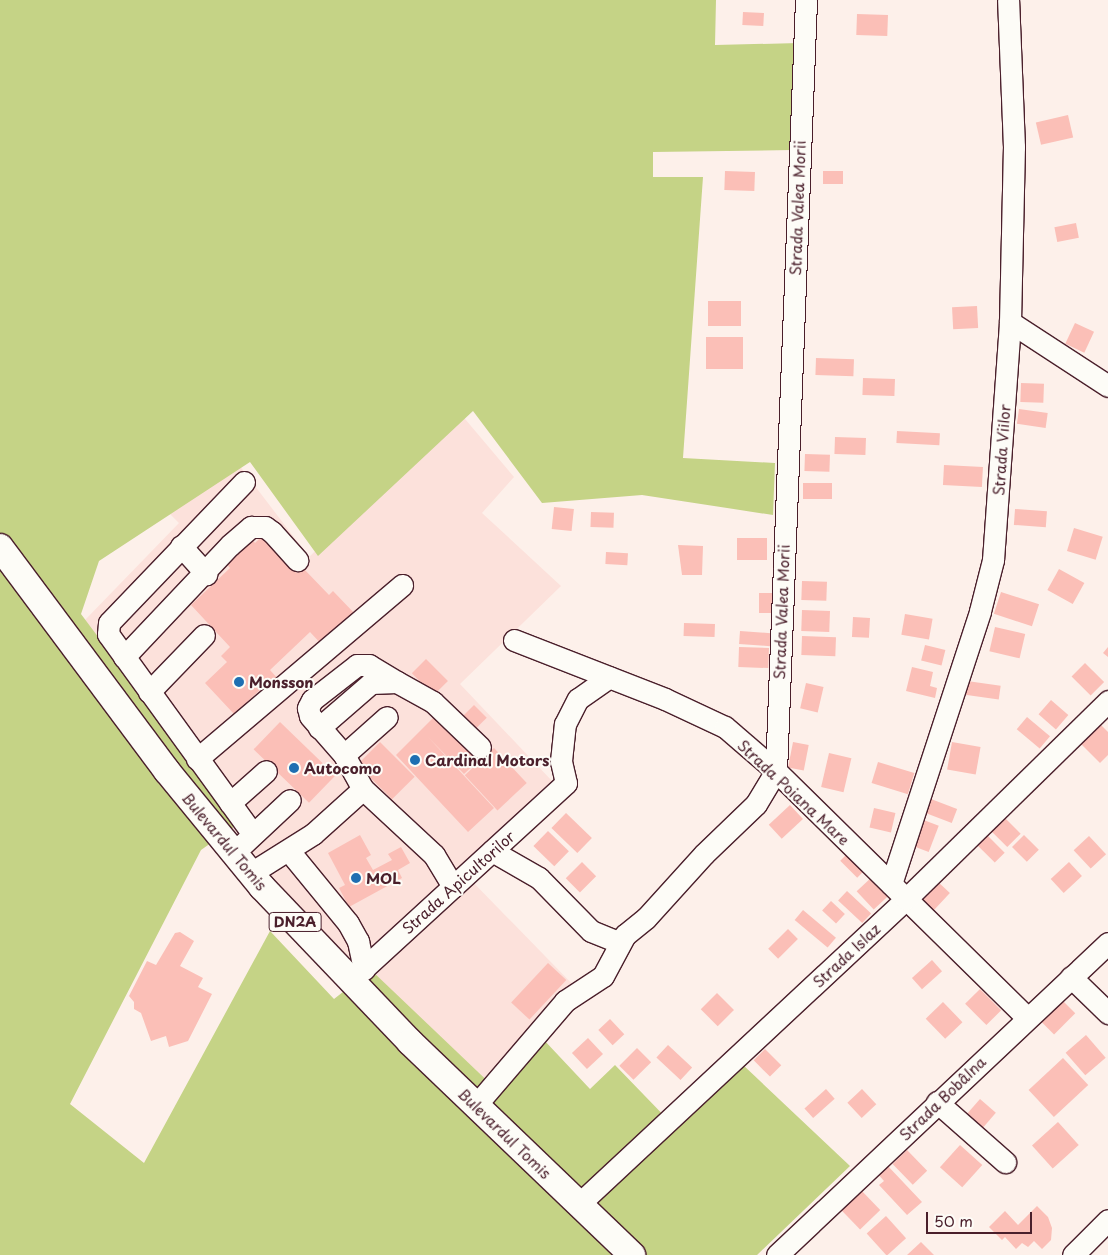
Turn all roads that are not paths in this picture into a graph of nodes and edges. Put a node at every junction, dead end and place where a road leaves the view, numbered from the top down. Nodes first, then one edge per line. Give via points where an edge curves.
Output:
1 (806, 0) edge
2 (1008, 0) edge
3 (1010, 322) junction
4 (1108, 386) edge
5 (244, 482) dead end
6 (181, 546) junction
7 (0, 547) edge
8 (298, 560) dead end
9 (0, 569) edge
10 (206, 574) junction
11 (402, 585) dead end
12 (204, 635) dead end
13 (514, 640) dead end
14 (124, 658) junction
15 (609, 677) junction
16 (149, 692) junction
17 (1108, 701) edge
18 (387, 717) dead end
19 (480, 747) dead end
20 (344, 755) junction
21 (197, 759) junction
22 (266, 771) dead end
23 (776, 771) junction
24 (364, 789) junction
25 (290, 800) dead end
26 (230, 803) junction
27 (253, 834) junction
28 (289, 851) junction
29 (492, 851) junction
30 (234, 853) junction
31 (251, 873) junction
32 (891, 884) junction
33 (453, 887) junction
34 (906, 899) junction
35 (1108, 943) edge
36 (620, 944) junction
37 (357, 975) junction
38 (1071, 977) junction
39 (1108, 1013) edge
40 (1026, 1017) junction
41 (937, 1102) junction
42 (476, 1105) junction
43 (1005, 1162) dead end
44 (579, 1204) junction
45 (1108, 1220) edge
46 (1084, 1252) edge
47 (608, 1255) edge
48 (632, 1255) edge
49 (777, 1255) edge

1 - 23 street, Strada Valea Morii
2 - 3 street, Strada Viilor via 1014,148
3 - 4 street
3 - 32 street, Strada Viilor via 993,560 980,612
5 - 6 street
6 - 10 street
6 - 14 street via 109,623 108,634
7 - 30 main road, Bulevardul Tomis / DN2A via 167,772
8 - 10 street via 272,532 257,526 242,533
9 - 47 main road, Bulevardul Tomis / DN2A via 157,779 253,895 395,1044 568,1210
10 - 14 street
11 - 21 street
12 - 16 street
13 - 15 street, Strada Poiana Mare
14 - 16 street
15 - 23 street, Strada Poiana Mare via 725,727
15 - 29 street, Strada Apicultorilor via 578,699 565,724 561,761 566,784
16 - 21 street
17 - 34 street, Strada Islaz
18 - 20 street
19 - 20 street via 433,702 397,682 371,683 319,728
20 - 24 street
21 - 26 street
22 - 26 street
23 - 32 street, Strada Poiana Mare
23 - 36 street, Strada Valea Morii via 756,804
24 - 28 street
24 - 33 street via 434,855
25 - 27 street
26 - 27 street
27 - 30 street
28 - 31 street
28 - 37 street via 348,923 358,941
29 - 33 street, Strada Apicultorilor
29 - 36 street via 539,878 591,930
30 - 31 main road, Bulevardul Tomis / DN2A
31 - 37 main road, Bulevardul Tomis / DN2A
32 - 34 street, Strada Poiana Mare
33 - 37 street, Strada Apicultorilor
34 - 40 street, Strada Poiana Mare
34 - 44 street, Strada Islaz
35 - 38 street, Strada Bobâlna
36 - 42 street, Strada Valea Morii via 603,976 565,1001
37 - 42 main road, Bulevardul Tomis / DN2A
38 - 39 street
38 - 40 street, Strada Bobâlna
40 - 41 street, Strada Bobâlna
41 - 43 street
41 - 49 street, Strada Bobâlna
42 - 44 main road, Bulevardul Tomis / DN2A
44 - 48 main road, Bulevardul Tomis / DN2A
45 - 46 street

